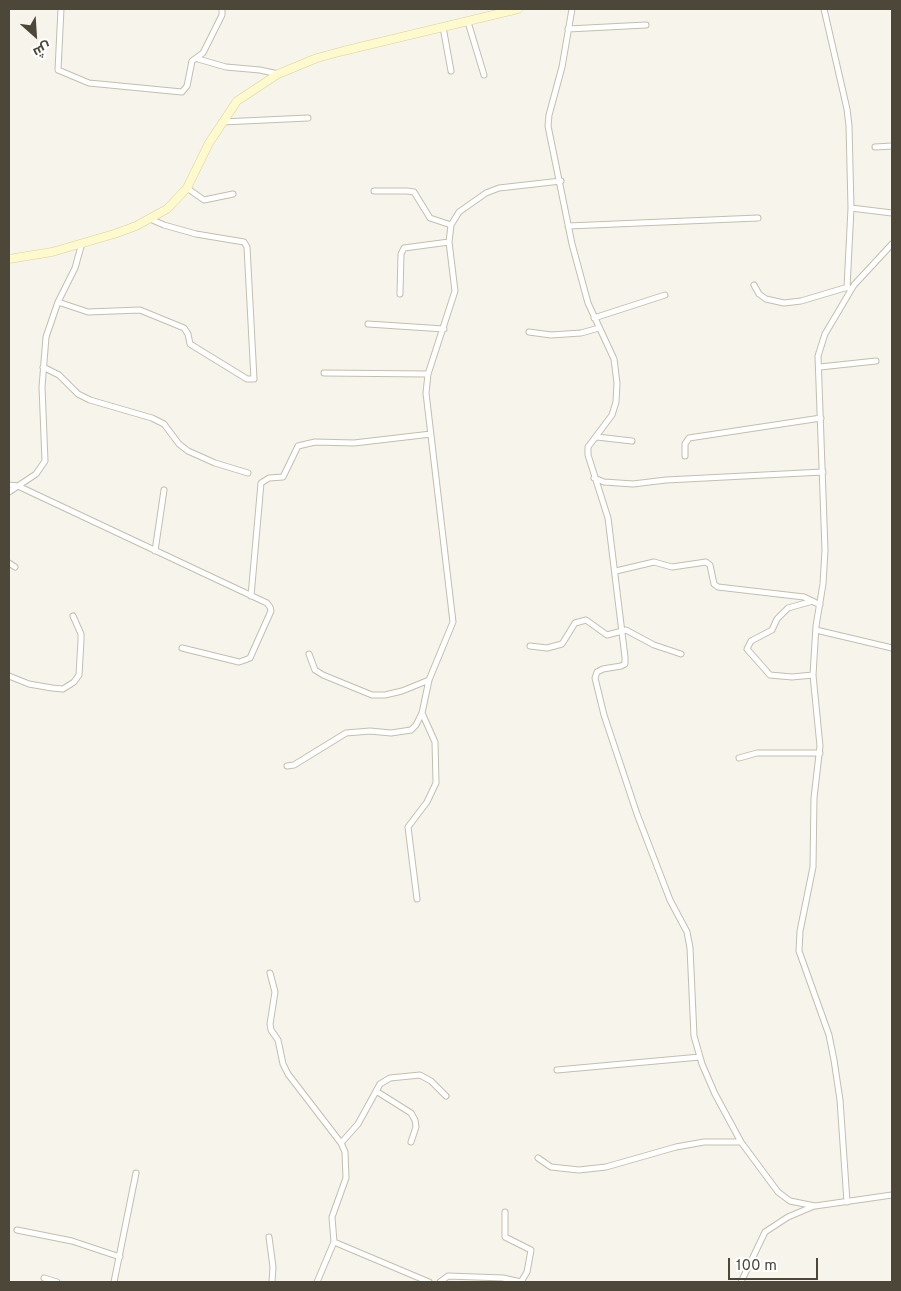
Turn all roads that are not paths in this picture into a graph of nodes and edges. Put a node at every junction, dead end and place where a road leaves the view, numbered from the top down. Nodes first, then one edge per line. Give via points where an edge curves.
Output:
1 (61, 9) edge
2 (222, 9) edge
3 (518, 9) edge
4 (572, 9) edge
5 (824, 9) edge
6 (468, 22) junction
7 (646, 26) dead end
8 (443, 28) junction
9 (568, 29) junction
10 (198, 59) junction
11 (451, 71) dead end
12 (278, 74) junction
13 (484, 75) dead end
14 (308, 118) dead end
15 (221, 122) junction
16 (892, 146) edge
17 (875, 147) dead end
18 (561, 181) junction
19 (187, 188) junction
20 (374, 192) dead end
21 (233, 194) dead end
22 (851, 208) junction
23 (892, 213) edge
24 (758, 218) dead end
25 (150, 219) junction
26 (451, 225) junction
27 (568, 226) junction
28 (449, 242) junction
29 (82, 244) junction
30 (892, 244) edge
31 (9, 259) edge
32 (754, 285) dead end
33 (854, 286) junction
34 (847, 288) junction
35 (400, 294) dead end
36 (665, 295) dead end
37 (58, 302) junction
38 (594, 318) junction
39 (368, 324) dead end
40 (599, 328) junction
41 (444, 329) junction
42 (529, 332) dead end
43 (876, 362) dead end
44 (43, 367) junction
45 (820, 367) junction
46 (324, 373) dead end
47 (428, 374) junction
48 (821, 418) junction
49 (431, 434) junction
50 (597, 437) junction
51 (632, 441) dead end
52 (685, 456) dead end
53 (823, 472) junction
54 (248, 473) dead end
55 (594, 478) junction
56 (9, 485) edge
57 (18, 486) junction
58 (164, 490) dead end
59 (9, 492) edge
60 (155, 550) junction
61 (9, 563) edge
62 (15, 567) dead end
63 (616, 571) junction
64 (250, 596) junction
65 (813, 601) junction
66 (820, 605) junction
67 (73, 616) dead end
68 (816, 630) junction
69 (623, 631) junction
70 (530, 646) dead end
71 (182, 648) dead end
72 (892, 648) edge
73 (309, 654) dead end
74 (681, 654) dead end
75 (814, 675) junction
76 (9, 676) edge
77 (429, 680) junction
78 (422, 713) junction
79 (820, 753) junction
80 (739, 758) dead end
81 (287, 766) dead end
82 (417, 899) dead end
83 (270, 973) dead end
84 (700, 1058) junction
85 (557, 1070) dead end
86 (376, 1091) junction
87 (446, 1096) dead end
88 (411, 1142) dead end
89 (741, 1142) junction
90 (341, 1143) junction
91 (538, 1158) dead end
92 (136, 1173) dead end
93 (892, 1195) edge
94 (847, 1202) junction
95 (815, 1206) junction
96 (505, 1212) dead end
97 (17, 1230) dead end
98 (269, 1237) dead end
99 (334, 1242) junction
100 (120, 1258) junction
101 (44, 1278) dead end
102 (57, 1282) edge
103 (114, 1282) edge
104 (272, 1282) edge
105 (317, 1282) edge
106 (428, 1282) edge
107 (440, 1282) edge
108 (521, 1282) edge
109 (741, 1282) edge

1 - 10 street via 58,70 71,77 104,86 182,92 187,86 192,61
2 - 10 street via 213,35
3 - 6 street
4 - 9 street
5 - 22 street via 847,109
6 - 8 street
6 - 13 street
7 - 9 street
8 - 11 street
8 - 12 street via 317,58
9 - 18 street via 548,126
10 - 12 street via 226,67
12 - 15 street via 237,101
14 - 15 street
15 - 19 street
16 - 17 street
18 - 26 street via 486,192 459,212
18 - 27 street
19 - 21 street via 204,200
19 - 25 street via 167,209
20 - 26 street via 414,192 430,218
22 - 23 street
22 - 34 street
24 - 27 street
25 - 29 street
25 - 37 street via 196,234 244,242 248,247 254,379 248,379 190,344 184,328 140,310 88,312
26 - 28 street
27 - 38 street
28 - 35 street via 404,248
28 - 41 street via 455,291
29 - 31 street
29 - 37 street via 71,279
30 - 33 street
32 - 34 street via 766,299 784,303
33 - 34 street
33 - 45 street via 820,344
36 - 38 street
37 - 44 street via 46,337
38 - 40 street
39 - 41 street
40 - 42 street via 551,335
40 - 50 street via 614,358 617,383 612,415
41 - 47 street
43 - 45 street
44 - 54 street via 59,375 78,394 90,400 164,424 188,451
44 - 57 street via 45,460 36,474
45 - 48 street
46 - 47 street
47 - 49 street via 426,393
48 - 52 street via 689,438 685,444
48 - 53 street
49 - 64 street via 354,444 315,442 298,446 283,477 261,483
49 - 77 street via 453,622
50 - 51 street
50 - 55 street via 588,448
53 - 55 street via 633,484
53 - 66 street via 825,550
55 - 63 street via 608,518
56 - 57 street
57 - 59 street
57 - 60 street
58 - 60 street
60 - 64 street
61 - 62 street
63 - 65 street via 654,562 672,567 706,562 718,587 794,595
63 - 69 street
64 - 71 street via 266,603 270,611 250,658 239,662
65 - 66 street
65 - 75 street via 788,608 772,630 751,641 747,649 770,675
66 - 68 street
67 - 76 street via 81,634 79,675 74,682 63,689 52,688
68 - 72 street
68 - 75 street
69 - 70 street via 607,634 581,620 569,630 562,644 547,648
69 - 74 street via 631,631 654,645
69 - 84 street via 625,664 603,669 597,672 596,678 627,788 670,900 686,932 690,948 694,1036
73 - 77 street via 315,670 372,695 402,691
75 - 79 street
77 - 78 street
78 - 81 street via 411,730 346,733 294,765
78 - 82 street via 435,742 436,773 434,792 408,826
79 - 80 street via 757,753
79 - 94 street via 814,798 813,867 799,951 826,1026 834,1060
83 - 90 street via 275,992 270,1024 278,1040 283,1064
84 - 85 street
84 - 89 street
86 - 87 street via 390,1078 420,1076 431,1081
86 - 88 street via 411,1113 416,1120
86 - 90 street via 358,1124
89 - 91 street via 704,1142 676,1147 606,1168 551,1167
89 - 95 street via 778,1192 790,1202
90 - 99 street via 345,1152 346,1178 332,1217
92 - 100 street
93 - 94 street
94 - 95 street
95 - 109 street via 765,1232
96 - 108 street via 505,1237 531,1250 527,1272
97 - 100 street via 72,1241
98 - 104 street
99 - 105 street
99 - 106 street
100 - 103 street
101 - 102 street
107 - 108 street via 448,1276 503,1278

